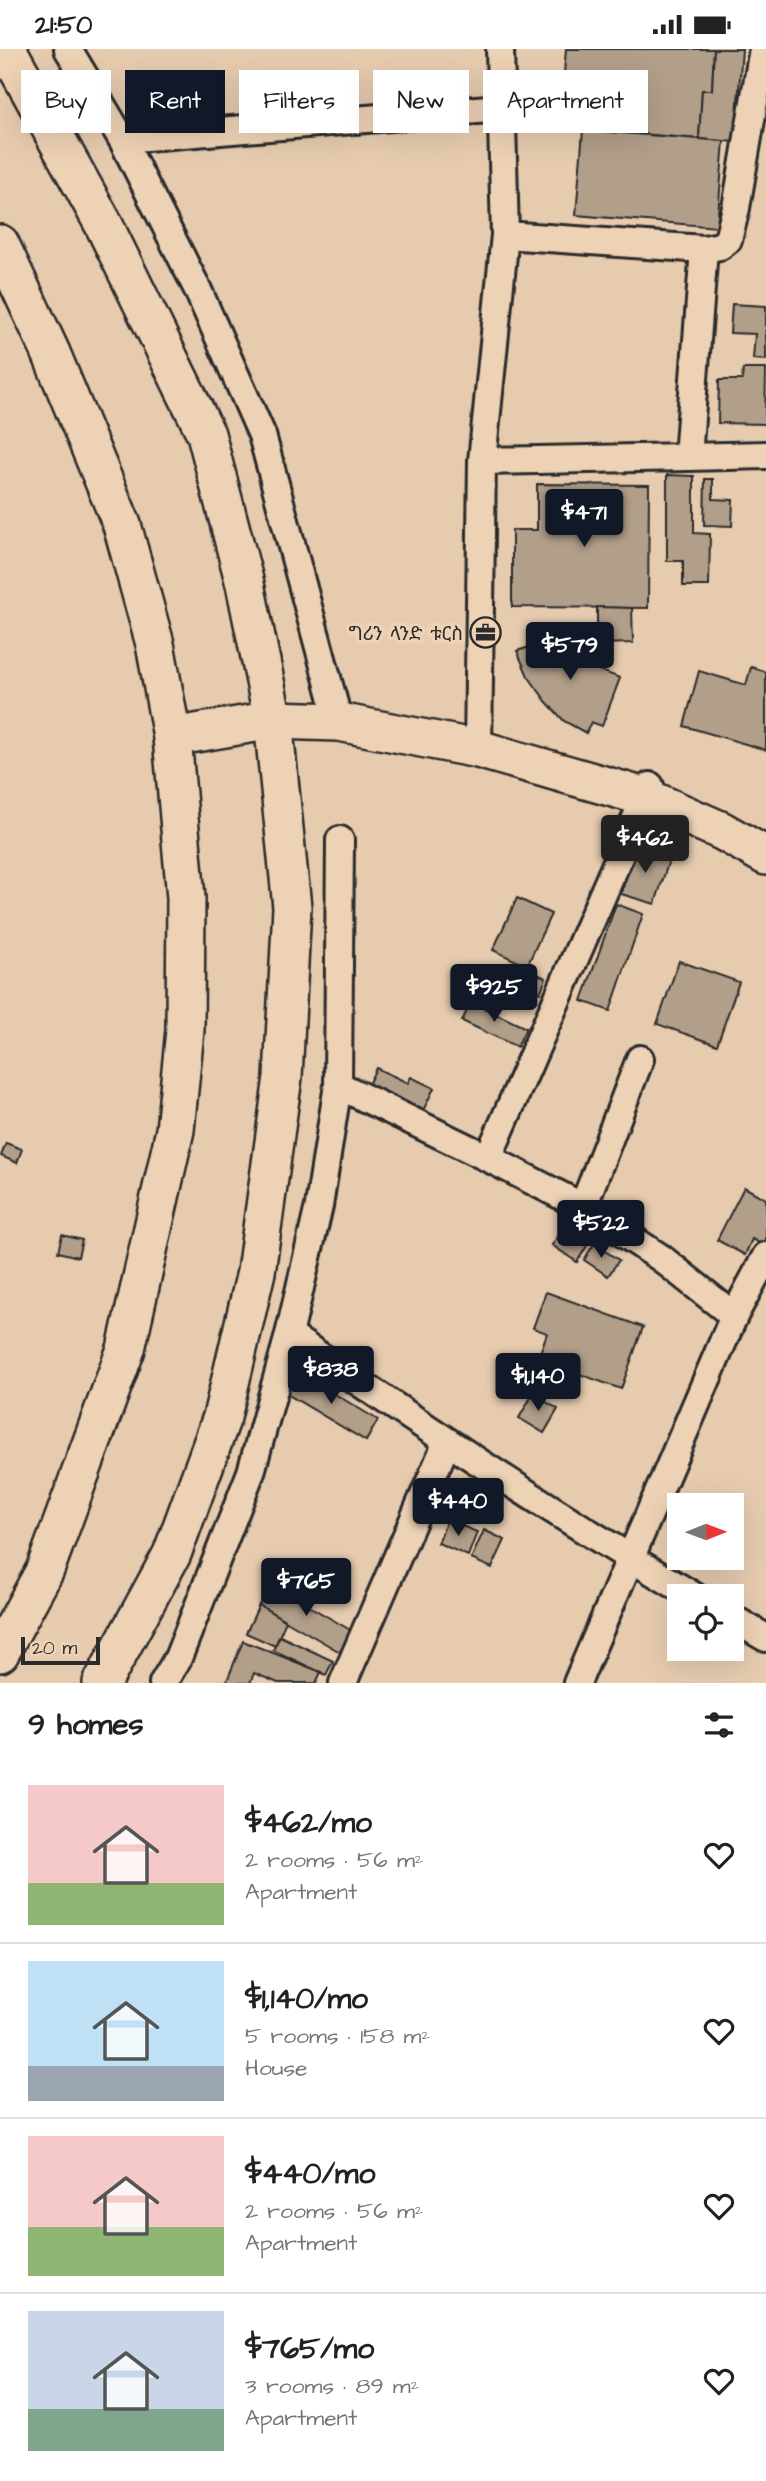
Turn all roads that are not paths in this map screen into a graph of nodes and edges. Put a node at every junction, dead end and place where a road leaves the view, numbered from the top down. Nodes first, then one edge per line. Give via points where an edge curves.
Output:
1 (7, 49) edge
2 (68, 49) edge
3 (500, 49) edge
4 (763, 49) edge
5 (500, 70) edge
6 (483, 109) edge
7 (502, 133) edge
8 (122, 139) junction
9 (505, 235) junction
10 (0, 244) edge
11 (704, 250) junction
12 (766, 455) edge
13 (688, 457) junction
14 (482, 461) junction
15 (273, 720) junction
16 (339, 722) junction
17 (172, 737) junction
18 (478, 749) junction
19 (647, 792) junction
20 (340, 840) dead end
21 (766, 856) edge
22 (640, 1059) dead end
23 (338, 1085) junction
24 (488, 1158) junction
25 (583, 1207) junction
26 (766, 1256) edge
27 (734, 1316) junction
28 (289, 1335) junction
29 (447, 1442) junction
30 (631, 1560) junction
31 (673, 1584) edge
32 (744, 1625) edge
33 (766, 1638) edge
34 (0, 1653) edge
35 (102, 1683) edge
36 (163, 1683) edge
37 (343, 1683) edge
38 (577, 1683) edge

1 - 15 main road via 103,223 206,434 245,584
2 - 8 street
3 - 5 street
4 - 11 street via 728,240
6 - 8 street
7 - 9 street
8 - 16 street via 197,288 262,435
9 - 11 street
9 - 14 street
10 - 17 main road via 51,353 122,526 155,644
11 - 13 street
12 - 13 street
13 - 14 street
14 - 18 street
15 - 16 main road
15 - 17 main road
15 - 35 main road via 292,907 283,1077 256,1272 222,1417 172,1554
16 - 18 main road
17 - 34 main road via 186,898 186,1030 175,1130 125,1349 45,1570
18 - 19 main road
19 - 21 main road
19 - 24 street
20 - 23 street
22 - 25 street
23 - 24 street
23 - 28 street via 319,1206
24 - 25 street
25 - 27 street via 661,1258
26 - 27 street
27 - 30 street
28 - 29 street
28 - 36 street via 251,1472 178,1658
29 - 30 street
29 - 37 street
30 - 31 street
30 - 38 street
32 - 33 street

